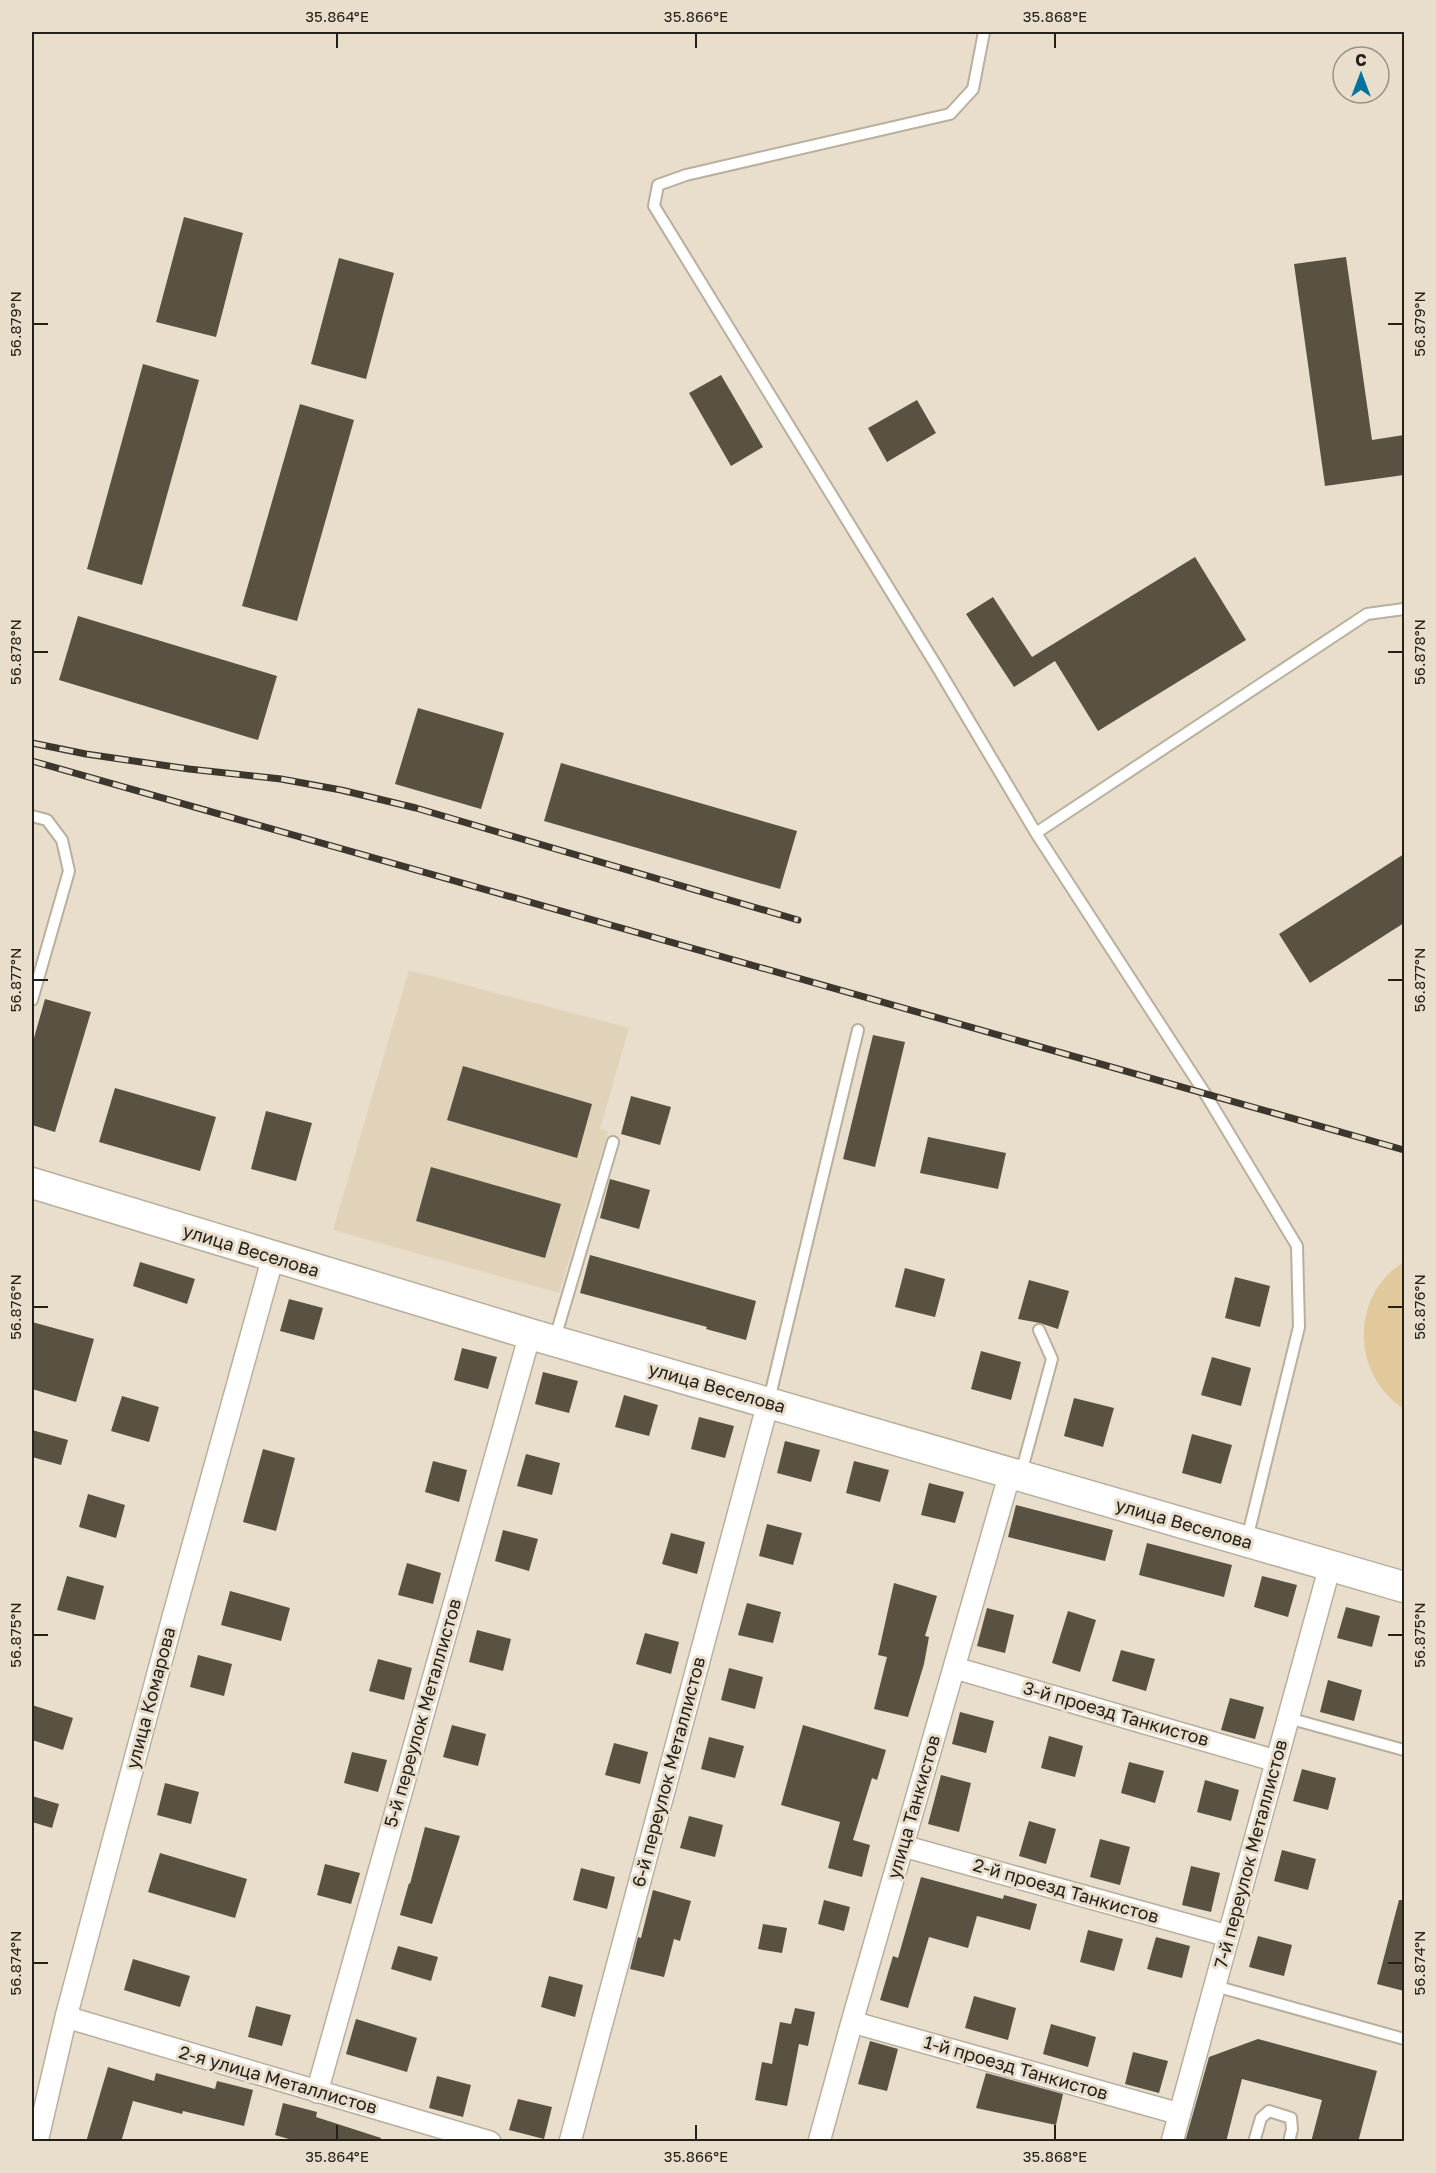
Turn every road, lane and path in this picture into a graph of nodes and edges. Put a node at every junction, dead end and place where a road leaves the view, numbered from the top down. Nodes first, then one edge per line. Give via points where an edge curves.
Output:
1 (984, 32) edge
2 (1404, 609) edge
3 (32, 816) edge
4 (1036, 833) junction
5 (32, 1000) edge
6 (858, 1030) dead end
7 (613, 1142) dead end
8 (32, 1184) edge
9 (273, 1257) junction
10 (1039, 1330) dead end
11 (542, 1338) junction
12 (768, 1403) junction
13 (1015, 1475) junction
14 (1246, 1542) junction
15 (1330, 1566) junction
16 (1404, 1587) edge
17 (955, 1668) junction
18 (1288, 1718) junction
19 (1404, 1750) edge
20 (1276, 1761) junction
21 (903, 1846) junction
22 (1228, 1936) junction
23 (1215, 1986) junction
24 (66, 2017) junction
25 (852, 2022) junction
26 (1404, 2039) edge
27 (317, 2092) junction
28 (38, 2108) edge
29 (1180, 2114) junction
30 (37, 2142) edge
31 (490, 2142) edge
32 (570, 2142) edge
33 (819, 2142) edge
34 (1172, 2142) edge
35 (1254, 2142) edge
36 (1289, 2142) edge

1 - 4 lane via 973,89 950,114 686,175 658,184 654,206
2 - 4 lane via 1366,614
3 - 5 lane via 47,820 62,840 69,871
4 - 14 lane via 1206,1095 1297,1246 1299,1327
6 - 12 lane
7 - 11 lane
8 - 9 street, улица Веселова
9 - 11 street, улица Веселова
9 - 24 street, улица Комарова
10 - 13 lane via 1052,1359
11 - 12 street, улица Веселова
11 - 27 street, 5-й переулок Металлистов
12 - 13 street, улица Веселова
12 - 32 street, 6-й переулок Металлистов
13 - 14 street, улица Веселова
13 - 17 street, улица Танкистов
14 - 15 street, улица Веселова
15 - 16 street, улица Веселова
15 - 18 street, 7-й переулок Металлистов
17 - 20 street, 3-й проезд Танкистов
17 - 21 street, улица Танкистов
18 - 19 lane
18 - 20 street, 7-й переулок Металлистов
20 - 22 street, 7-й переулок Металлистов
21 - 22 street, 2-й проезд Танкистов
21 - 25 street, улица Танкистов
22 - 23 street, 7-й переулок Металлистов
23 - 26 lane
23 - 29 street, 7-й переулок Металлистов
24 - 27 street, 2-я улица Металлистов
24 - 28 street, улица Комарова
25 - 29 street, 1-й проезд Танкистов
25 - 33 street, улица Танкистов
27 - 31 street, 2-я улица Металлистов
28 - 30 street, улица Комарова
29 - 34 street, 7-й переулок Металлистов
35 - 36 lane via 1261,2118 1269,2111 1291,2118

